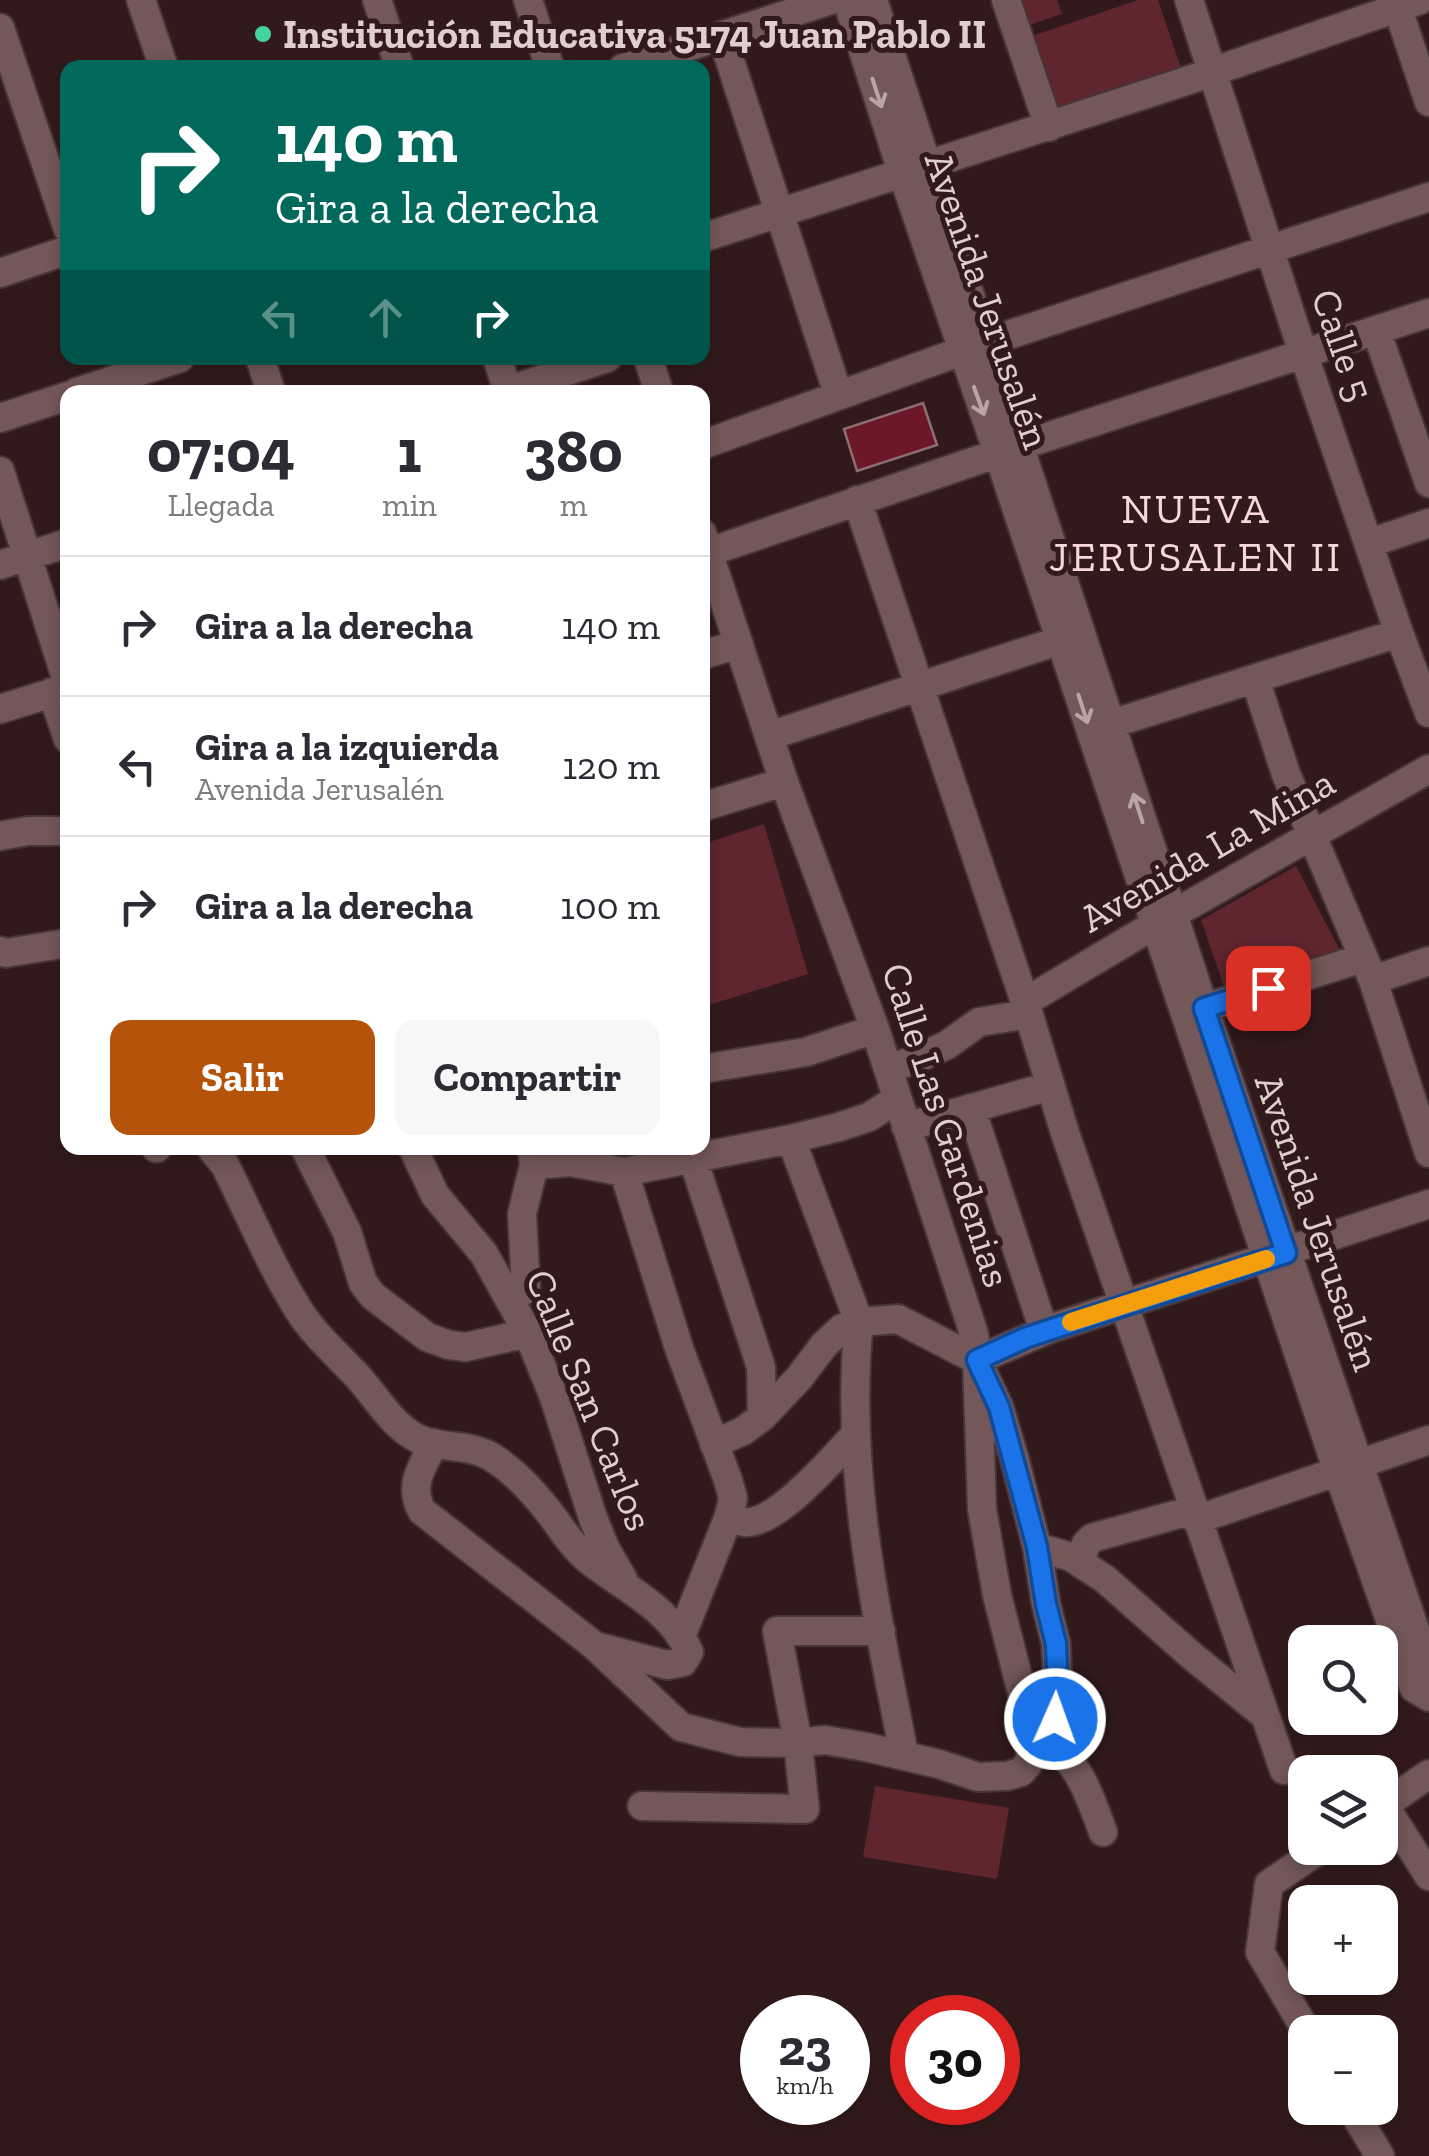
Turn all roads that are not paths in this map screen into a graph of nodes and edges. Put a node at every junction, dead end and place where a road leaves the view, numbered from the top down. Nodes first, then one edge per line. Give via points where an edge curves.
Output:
1 (141, 0) edge
2 (377, 0) edge
3 (528, 0) edge
4 (831, 0) edge
5 (847, 0) edge
6 (872, 0) edge
7 (1006, 0) edge
8 (1189, 0) edge
9 (1404, 2) edge
10 (0, 30) edge
11 (722, 36) junction
12 (161, 60) edge
13 (397, 60) edge
14 (547, 60) edge
15 (648, 60) edge
16 (1212, 70) junction
17 (1429, 102) edge
18 (1049, 126) junction
19 (915, 171) junction
20 (1429, 196) edge
21 (60, 206) edge
22 (780, 215) junction
23 (710, 236) edge
24 (1268, 248) junction
25 (60, 253) edge
26 (0, 273) edge
27 (1429, 314) edge
28 (1376, 330) junction
29 (972, 347) junction
30 (1303, 353) junction
31 (156, 365) edge
32 (585, 365) edge
33 (119, 376) edge
34 (95, 385) edge
35 (526, 385) edge
36 (838, 394) junction
37 (60, 399) edge
38 (0, 418) edge
39 (710, 442) edge
40 (1008, 450) junction
41 (0, 470) edge
42 (1429, 483) edge
43 (857, 500) junction
44 (1429, 523) edge
45 (710, 542) edge
46 (1370, 542) junction
47 (60, 546) edge
48 (710, 555) edge
49 (27, 556) junction
50 (0, 565) edge
51 (1399, 633) junction
52 (1071, 637) junction
53 (739, 644) junction
54 (710, 653) edge
55 (1255, 679) junction
56 (60, 680) edge
57 (920, 687) junction
58 (60, 689) edge
59 (0, 710) edge
60 (1429, 714) edge
61 (1111, 724) junction
62 (769, 736) junction
63 (1429, 768) edge
64 (784, 782) junction
65 (710, 805) edge
66 (60, 832) edge
67 (0, 836) edge
68 (1311, 836) junction
69 (1163, 919) junction
70 (60, 943) edge
71 (2, 944) edge
72 (1429, 961) edge
73 (1368, 969) junction
74 (1027, 1008) junction
75 (1204, 1008) junction
76 (875, 1029) junction
77 (710, 1068) edge
78 (888, 1069) junction
79 (1050, 1086) junction
80 (897, 1100) junction
81 (971, 1108) junction
82 (906, 1127) junction
83 (791, 1139) junction
84 (1429, 1154) edge
85 (216, 1155) edge
86 (308, 1155) edge
87 (416, 1155) edge
88 (533, 1156) edge
89 (693, 1159) junction
90 (624, 1172) junction
91 (1429, 1204) edge
92 (1277, 1256) junction
93 (526, 1290) dead end
94 (1125, 1306) junction
95 (859, 1322) junction
96 (1044, 1331) junction
97 (528, 1333) junction
98 (977, 1360) junction
99 (762, 1417) junction
100 (856, 1434) junction
101 (1429, 1440) edge
102 (434, 1443) junction
103 (714, 1444) junction
104 (1348, 1468) junction
105 (1195, 1515) junction
106 (729, 1516) junction
107 (1037, 1547) junction
108 (1080, 1564) junction
109 (626, 1584) junction
110 (880, 1631) junction
111 (682, 1634) junction
112 (595, 1646) junction
113 (1429, 1671) edge
114 (1429, 1697) edge
115 (1264, 1714) junction
116 (798, 1743) junction
117 (1042, 1747) junction
118 (904, 1754) junction
119 (1284, 1770) dead end
120 (1429, 1774) edge
121 (1398, 1795) edge
122 (642, 1806) dead end
123 (1398, 1830) edge
124 (1104, 1832) dead end
125 (1297, 1865) edge
126 (1429, 1876) edge
127 (1297, 2015) edge
128 (1362, 2125) edge
129 (1380, 2156) edge

1 - 12 street
2 - 13 street
3 - 14 street
4 - 11 street
5 -> 19 street, Avenida Jerusalén
6 - 19 street, Avenida Jerusalén
7 - 18 street
8 - 16 street, Calle 5
9 - 16 street
9 - 17 street
10 - 21 street
11 - 15 street
11 - 22 street
16 - 18 street
16 - 24 street, Calle 5
18 - 19 street
19 - 22 street
19 - 29 street, Avenida Jerusalén
20 - 24 street
22 - 23 street
22 - 36 street
24 - 29 street
24 - 30 street, Calle 5
25 - 26 street
27 - 28 street
28 - 30 street
28 - 42 street
29 - 36 street
29 - 40 street, Avenida Jerusalén
30 - 40 street
30 - 46 street, Calle 5
31 - 33 street
32 - 35 street
33 - 34 street
36 - 39 street
37 - 38 street
40 - 43 street
40 - 52 street, Avenida Jerusalén
41 - 49 street
43 - 45 street
43 - 57 street
44 - 46 street
46 - 51 street, Calle 5
47 - 49 street
48 - 53 street, Calle Las Gardenias
49 - 50 street
49 - 56 street
51 - 55 street
51 - 60 street, Calle 5
52 - 57 street
52 - 61 street, Avenida Jerusalén
52 -> 69 street, Avenida Jerusalén
53 - 54 street
53 - 62 street, Calle Las Gardenias
55 - 61 street
55 - 68 street
57 - 62 street
57 - 74 street
58 - 59 street
69 -> 61 street, Avenida Jerusalén
62 - 64 street, Calle Las Gardenias
63 - 68 street, Avenida La Mina
64 - 65 street
64 - 76 street, Calle Las Gardenias
66 - 67 street
68 - 69 street, Avenida La Mina
68 - 73 street
69 - 74 street, Avenida La Mina
69 - 75 street, Avenida Jerusalén
69 - 92 street, Avenida Jerusalén
70 - 71 street
72 - 73 street
73 - 75 street
73 - 84 street
74 - 78 street via 979,1022 948,1044
74 - 79 street
75 - 92 street, Avenida Jerusalén
76 - 77 street via 806,1052
76 - 78 street, Calle Las Gardenias
78 - 80 street, Calle Las Gardenias
79 - 81 street
79 - 94 street
80 - 82 street, Calle Las Gardenias
80 - 83 street via 869,1118
81 - 82 street
81 - 96 street
82 - 98 street, Calle Las Gardenias via 966,1306
83 - 89 street
83 - 95 street
85 - 102 street via 308,1323 396,1422
86 - 97 street via 373,1296 427,1338 449,1345
87 - 97 street, Calle San Carlos via 435,1195 484,1254
88 - 90 street
88 - 93 street via 522,1214
89 - 90 street
89 - 99 street via 761,1367
90 - 103 street
91 - 92 street
92 - 94 street
92 - 104 street, Avenida Jerusalén
94 - 96 street
94 - 105 street
95 - 98 street via 898,1319
95 - 99 street via 842,1328
95 - 100 street
96 - 98 street
97 - 109 street, Calle San Carlos via 593,1518
98 - 107 street via 999,1407
98 - 117 street, Calle Las Gardenias via 982,1509 997,1595 1032,1732
99 - 103 street
100 - 106 street via 792,1500 746,1522
100 - 110 street via 862,1525
101 - 104 street
102 - 109 street via 474,1448 496,1459 583,1555
102 - 112 street via 415,1486 422,1510
103 - 106 street via 733,1498
104 - 105 street
104 - 113 street, Avenida Jerusalén
104 - 114 street, Avenida Jerusalén via 1414,1688
105 - 108 street via 1092,1538
105 - 115 street
106 - 111 street
107 - 108 street
107 - 117 street via 1056,1644 1058,1696
108 - 115 street
109 - 111 street
110 - 116 street via 777,1631
110 - 118 street
111 - 112 street via 689,1652 683,1662 667,1665
112 - 116 street via 682,1726 740,1742
115 - 119 street
116 - 118 street via 825,1740
116 - 122 street via 805,1809
117 - 118 street via 1020,1772 1007,1776 978,1777
117 - 124 street via 1072,1761
120 - 121 street
123 - 126 street
125 - 127 street via 1270,1884 1260,1952
128 - 129 street

